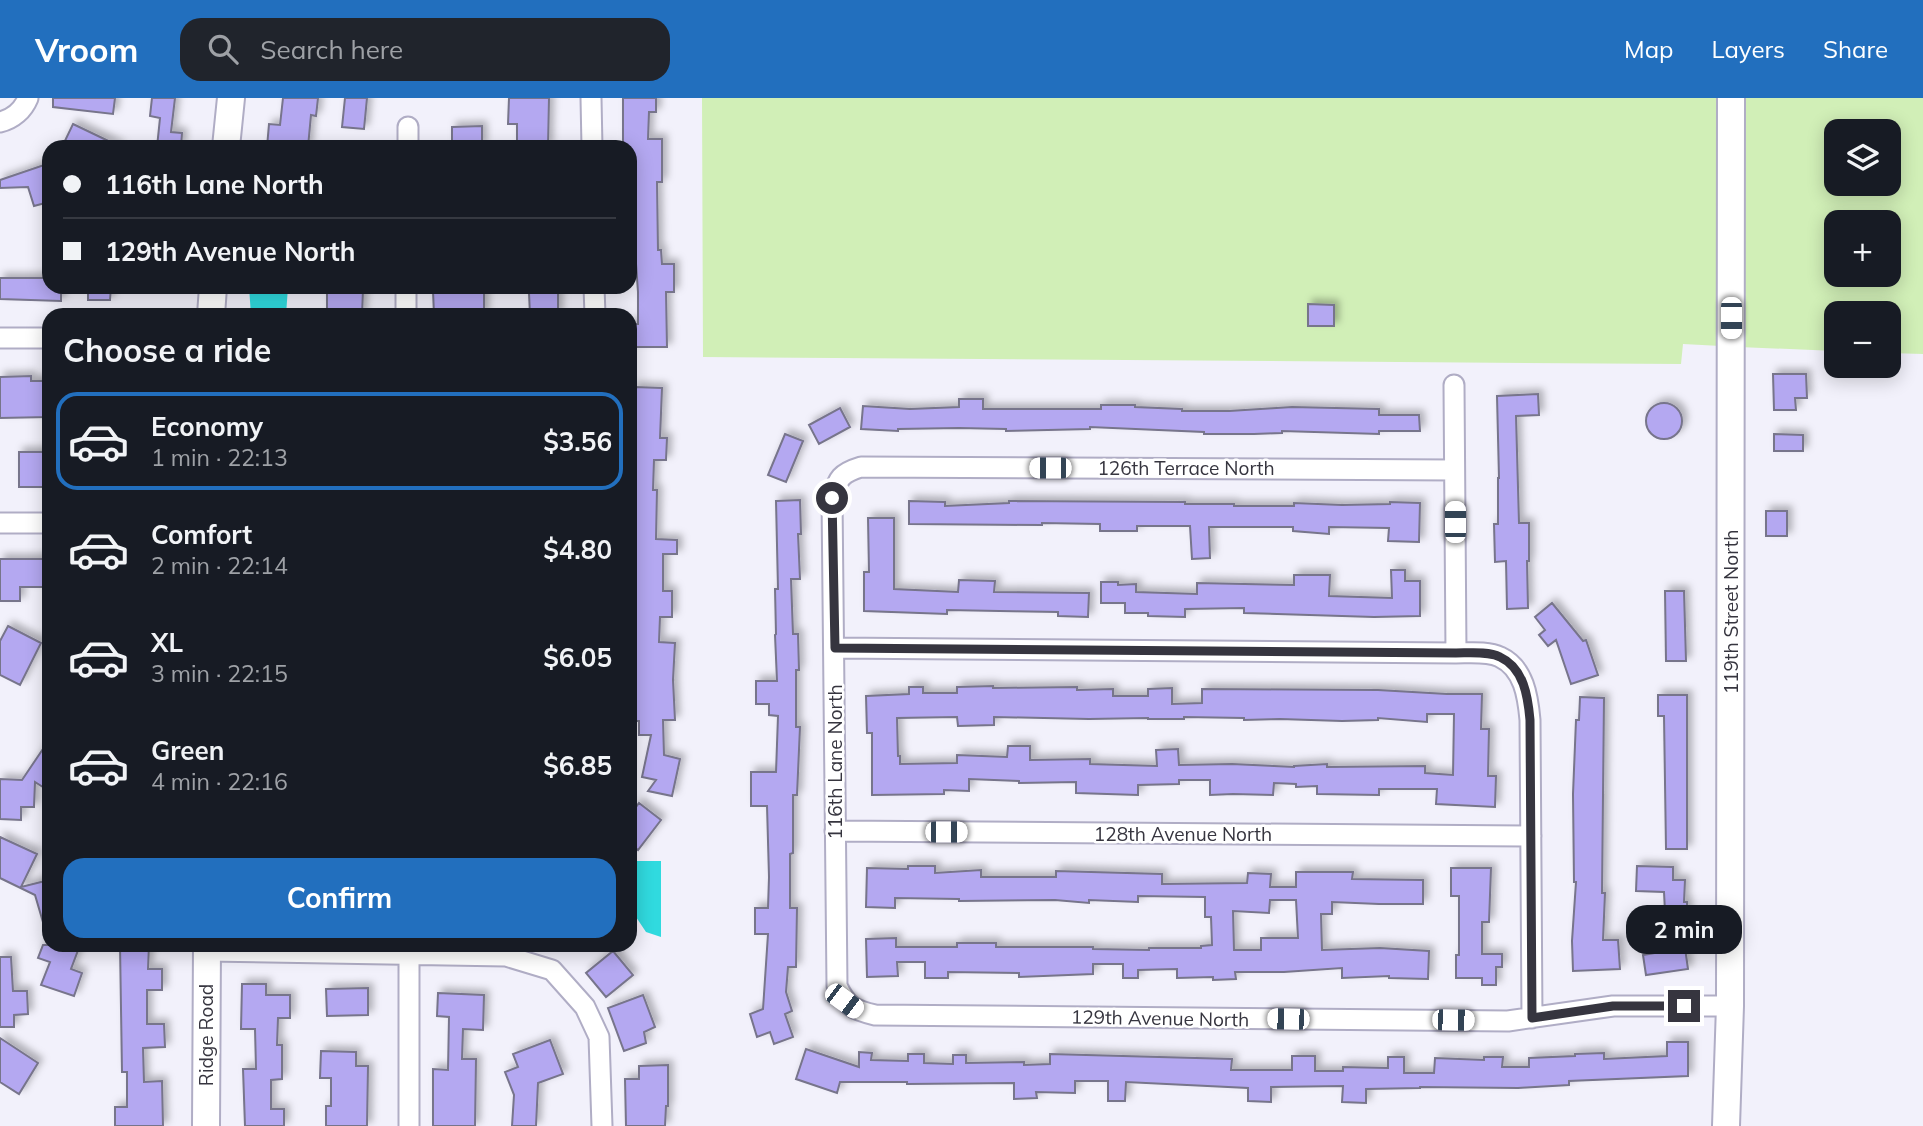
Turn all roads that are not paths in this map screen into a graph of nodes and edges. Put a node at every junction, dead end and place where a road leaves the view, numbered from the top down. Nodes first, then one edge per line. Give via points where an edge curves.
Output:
1 (231, 98) edge
2 (592, 98) edge
3 (1731, 98) edge
4 (26, 103) edge
5 (0, 122) edge
6 (227, 140) edge
7 (592, 140) edge
8 (0, 338) edge
9 (42, 338) edge
10 (1454, 385) dead end
11 (1454, 470) junction
12 (837, 481) joint
13 (0, 523) edge
14 (42, 523) edge
15 (835, 648) junction
16 (1456, 653) junction
17 (835, 831) junction
18 (1531, 836) junction
19 (207, 952) edge
20 (369, 952) edge
21 (409, 953) junction
22 (844, 1001) joint
23 (1730, 1006) junction
24 (1532, 1018) junction
25 (602, 1118) edge
26 (206, 1126) edge
27 (409, 1126) edge
28 (1726, 1126) edge

1 - 6 street
2 - 7 street
3 - 23 street, 119th Street North
4 - 5 street
8 - 9 street
10 - 11 street
11 - 12 street, 126th Terrace North via 861,467 847,471
11 - 16 street
12 - 15 street, 116th Lane North via 832,498
13 - 14 street
15 - 16 street
15 - 17 street, 116th Lane North
16 - 18 street via 1500,657 1524,683 1530,720
17 - 18 street, 128th Avenue North
17 - 22 street, 116th Lane North via 837,986
18 - 24 street
19 - 26 street, Ridge Road
20 - 21 street
21 - 25 street via 506,956 552,970 584,1007 599,1037
21 - 27 street
22 - 24 street, 129th Avenue North via 857,1011 875,1015
23 - 24 street, 129th Avenue North via 1613,1006
23 - 28 street, 119th Street North

